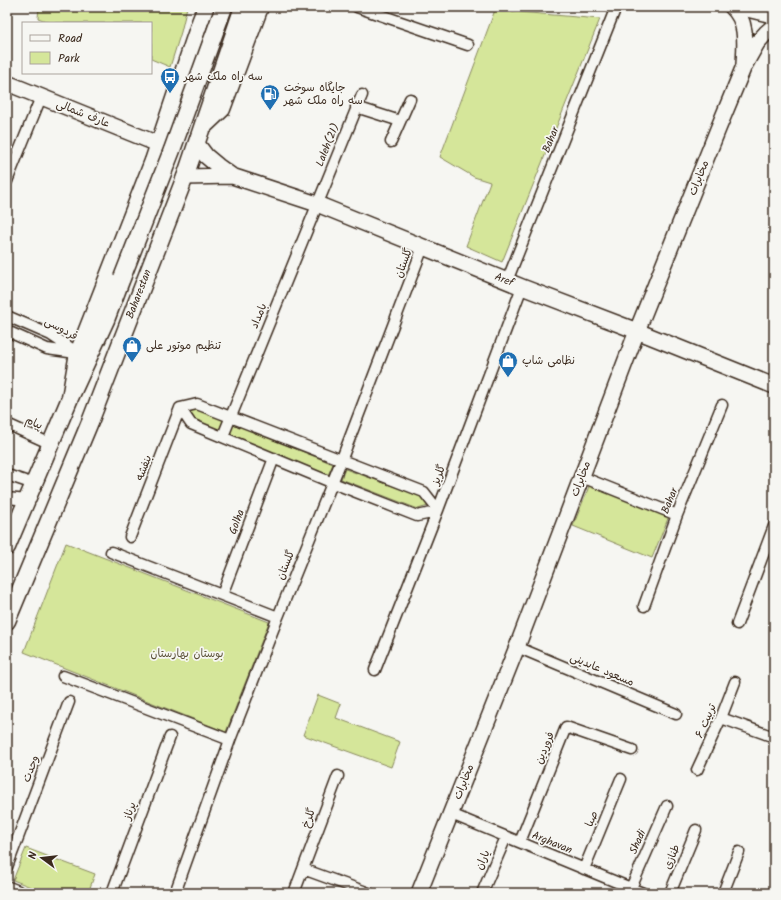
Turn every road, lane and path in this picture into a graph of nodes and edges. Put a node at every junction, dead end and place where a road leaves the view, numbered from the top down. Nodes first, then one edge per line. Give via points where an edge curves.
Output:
1 (224, 7) edge
2 (243, 7) edge
3 (260, 7) edge
4 (357, 7) edge
5 (616, 7) edge
6 (732, 7) edge
7 (741, 7) edge
8 (204, 12) edge
9 (774, 15) edge
10 (774, 26) edge
11 (468, 45) dead end
12 (744, 66) junction
13 (220, 75) junction
14 (7, 83) edge
15 (180, 84) junction
16 (362, 95) dead end
17 (41, 97) junction
18 (410, 99) dead end
19 (356, 107) junction
20 (400, 121) junction
21 (201, 128) junction
22 (391, 142) dead end
23 (158, 144) junction
24 (197, 144) junction
25 (232, 176) junction
26 (185, 177) junction
27 (7, 182) edge
28 (317, 204) junction
29 (423, 247) junction
30 (508, 281) junction
31 (522, 287) junction
32 (11, 318) edge
33 (637, 331) junction
34 (8, 332) edge
35 (78, 353) junction
36 (774, 386) edge
37 (70, 398) junction
38 (722, 405) dead end
39 (180, 408) junction
40 (230, 417) junction
41 (7, 424) edge
42 (223, 436) junction
43 (51, 444) junction
44 (274, 458) junction
45 (341, 461) junction
46 (7, 475) edge
47 (582, 477) junction
48 (333, 483) junction
49 (34, 484) junction
50 (7, 498) edge
51 (27, 500) junction
52 (438, 511) junction
53 (677, 515) junction
54 (774, 526) edge
55 (130, 537) dead end
56 (7, 547) edge
57 (111, 552) dead end
58 (222, 595) junction
59 (644, 606) dead end
60 (278, 618) junction
61 (7, 620) edge
62 (737, 624) dead end
63 (517, 647) junction
64 (376, 670) dead end
65 (63, 676) dead end
66 (735, 682) dead end
67 (69, 702) dead end
68 (676, 714) dead end
69 (721, 718) junction
70 (170, 737) dead end
71 (774, 738) edge
72 (230, 740) junction
73 (632, 750) dead end
74 (697, 770) dead end
75 (338, 776) dead end
76 (621, 779) dead end
77 (667, 806) dead end
78 (451, 814) junction
79 (696, 830) dead end
80 (506, 837) junction
81 (520, 842) junction
82 (739, 852) dead end
83 (7, 867) edge
84 (584, 869) junction
85 (303, 870) junction
86 (631, 888) junction
87 (7, 889) edge
88 (17, 893) edge
89 (112, 893) edge
90 (175, 893) edge
91 (294, 893) edge
92 (369, 893) edge
93 (419, 893) edge
94 (482, 893) edge
95 (643, 893) edge
96 (670, 893) edge
97 (723, 893) edge

1 - 37 main road, Baharestan, bridge via 106,320
2 - 13 main road, Baharestan
3 - 21 main road via 222,109
4 - 11 street
5 - 30 street, Bahar
6 - 12 street via 738,12 743,23
7 - 9 main road
8 - 15 main road, Baharestan
10 - 12 street via 757,43
12 - 33 street, مخابرات
13 - 15 main road via 225,39 218,31 213,31 200,41
13 - 21 main road, Baharestan
14 - 17 street, عارف شمالی
15 - 23 main road, Baharestan
16 - 19 street, Laleh(21)
17 - 23 street, عارف شمالی
17 - 27 street
18 - 20 street
19 - 20 street
19 - 28 street, Laleh(21)
20 - 22 street
21 - 24 main road, Baharestan
23 - 35 main road, Baharestan
24 - 25 street via 206,156
24 - 26 main road, Baharestan
25 - 26 street
25 - 28 street, Aref
26 - 61 main road, Baharestan via 90,422
28 - 29 street, Aref
28 - 40 street, بامداد
29 - 30 street, Aref
29 - 45 street, گلستان
30 - 31 street, Aref
31 - 33 street, Aref
31 - 52 street, گلریز
32 - 34 street
32 - 35 street, فردوسی via 51,335
33 - 36 street, Aref
33 - 47 street, مخابرات
34 - 35 street, فردوسی via 47,349
35 - 37 main road, Baharestan
37 - 43 main road, Baharestan
38 - 53 street, Bahar
39 - 40 street via 197,404
39 - 42 street via 191,424
39 - 55 street, بنفشه
40 - 42 street, بامداد
40 - 45 street
41 - 43 street, پیام
42 - 44 street
43 - 49 main road, Baharestan
44 - 48 street
44 - 58 street, Golha
45 - 48 street, گلستان
45 - 52 street via 424,492
46 - 49 street
47 - 53 street
47 - 63 street, مخابرات
48 - 52 street via 418,516
48 - 60 street, گلستان
49 - 51 main road, Baharestan
50 - 51 street
51 - 56 main road, Baharestan
52 - 64 street, گلریز
53 - 59 street, Bahar
54 - 62 street
57 - 58 street
58 - 60 street
60 - 72 street, گلستان
63 - 68 street, مسعود عابدینی
63 - 78 street, مخابرات
65 - 72 street
66 - 69 street, تربیت ۶
67 - 83 street, وحدت
69 - 71 street
69 - 74 street, تربیت ۶
70 - 89 street, پرناز
72 - 90 street, گلستان
73 - 81 street, فروردین via 566,727
75 - 85 street, گلرخ
76 - 84 street, صبا
77 - 86 street, Shadi
78 - 80 street, Arghavan
78 - 93 street, مخابرات
79 - 96 street, طنازی
80 - 81 street, Arghavan
80 - 94 street, یاران
81 - 84 street, Arghavan
82 - 97 street
84 - 86 street, Arghavan
85 - 91 street, گلرخ
85 - 92 street
86 - 95 street, Arghavan
87 - 88 street

